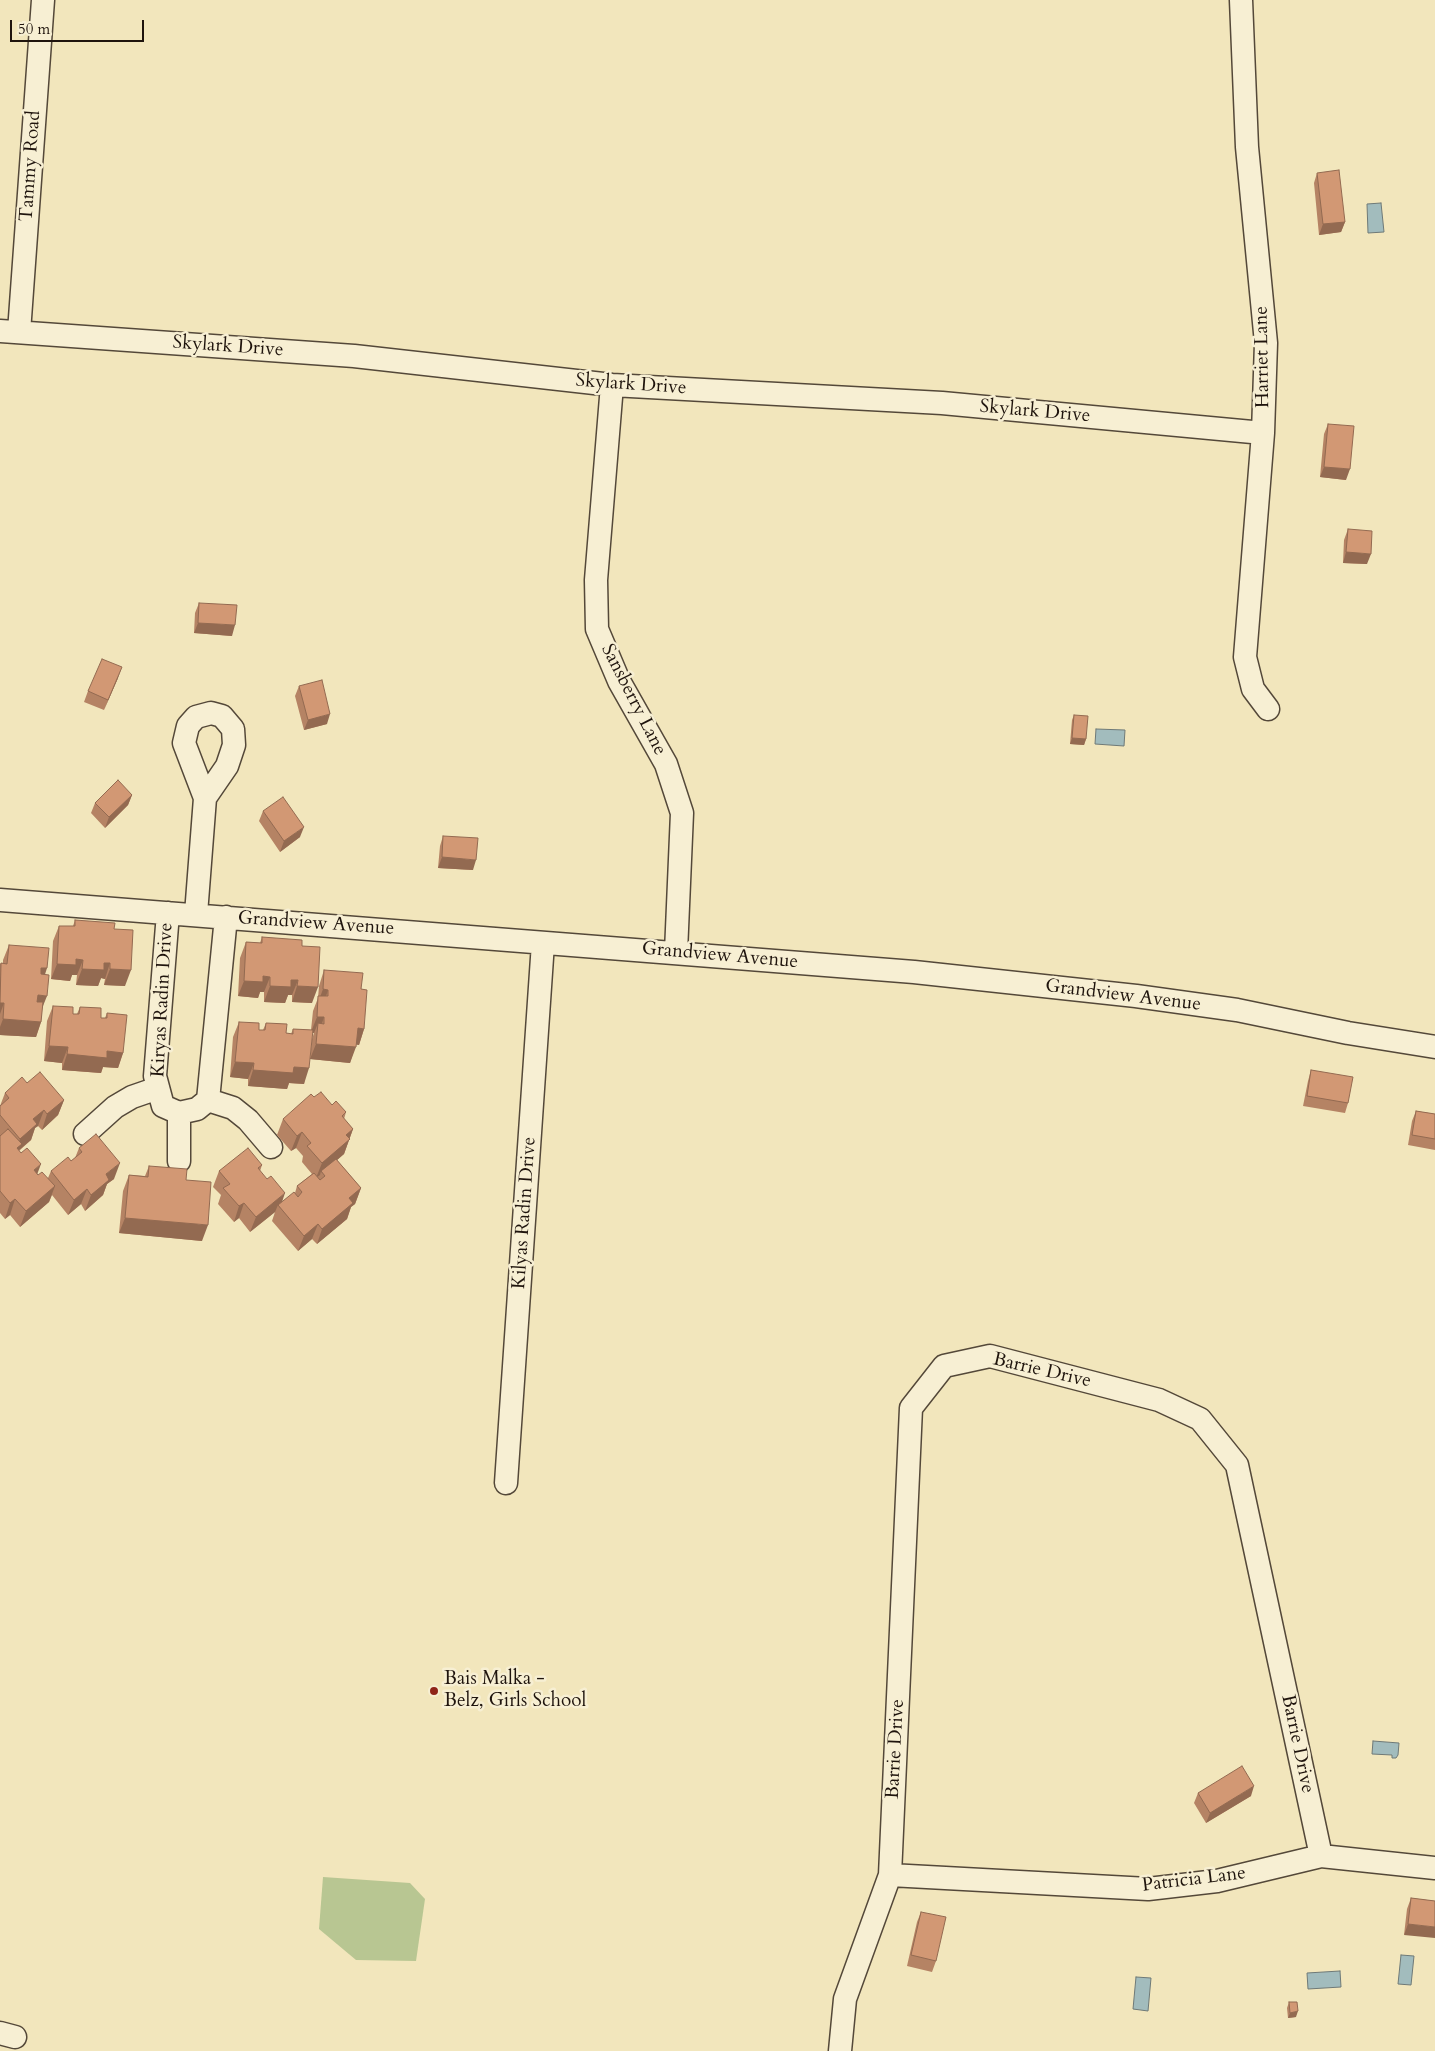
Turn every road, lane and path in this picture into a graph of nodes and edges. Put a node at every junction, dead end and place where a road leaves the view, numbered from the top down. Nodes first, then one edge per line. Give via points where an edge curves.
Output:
1 (43, 0) edge
2 (1241, 0) edge
3 (10, 331) edge
4 (612, 385) junction
5 (1263, 433) junction
6 (1268, 709) dead end
7 (205, 798) dead end
8 (0, 900) edge
9 (168, 913) junction
10 (196, 914) junction
11 (226, 917) junction
12 (543, 943) junction
13 (676, 952) junction
14 (1435, 1047) edge
15 (158, 1088) junction
16 (208, 1100) junction
17 (179, 1114) junction
18 (85, 1134) dead end
19 (272, 1147) dead end
20 (179, 1161) dead end
21 (506, 1484) dead end
22 (1321, 1856) junction
23 (1435, 1868) edge
24 (890, 1876) junction
25 (840, 2051) edge

1 - 3 street, Tammy Road
2 - 5 street, Harriet Lane via 1247,147 1266,343
3 - 4 street, Skylark Drive via 354,356
4 - 5 street, Skylark Drive via 942,403
4 - 13 street, Sansberry Lane via 596,580 597,629 619,681 666,764 682,813
5 - 6 street, Harriet Lane via 1245,657 1253,688
7 - 10 street
8 - 9 street, Grandview Avenue
9 - 10 street, Grandview Avenue
9 - 15 street, Kiryas Radin Drive via 155,1076
10 - 11 street, Grandview Avenue
11 - 12 street, Grandview Avenue
11 - 16 street
12 - 13 street, Grandview Avenue
12 - 21 street, Kilyas Radin Drive
13 - 14 street, Grandview Avenue via 914,972 1136,996 1237,1010
15 - 17 street, Kiryas Radin Drive via 163,1106
15 - 18 street, Kiryas Radin Drive via 115,1107
16 - 17 street via 197,1109
16 - 19 street via 233,1108
17 - 20 street
22 - 23 street, Patricia Lane
22 - 24 street, Patricia Lane via 1217,1881 1148,1889
22 - 24 street, Barrie Drive via 1237,1465 1200,1420 1160,1400 990,1356 944,1366 911,1408
24 - 25 street, Barrie Drive via 845,1999

